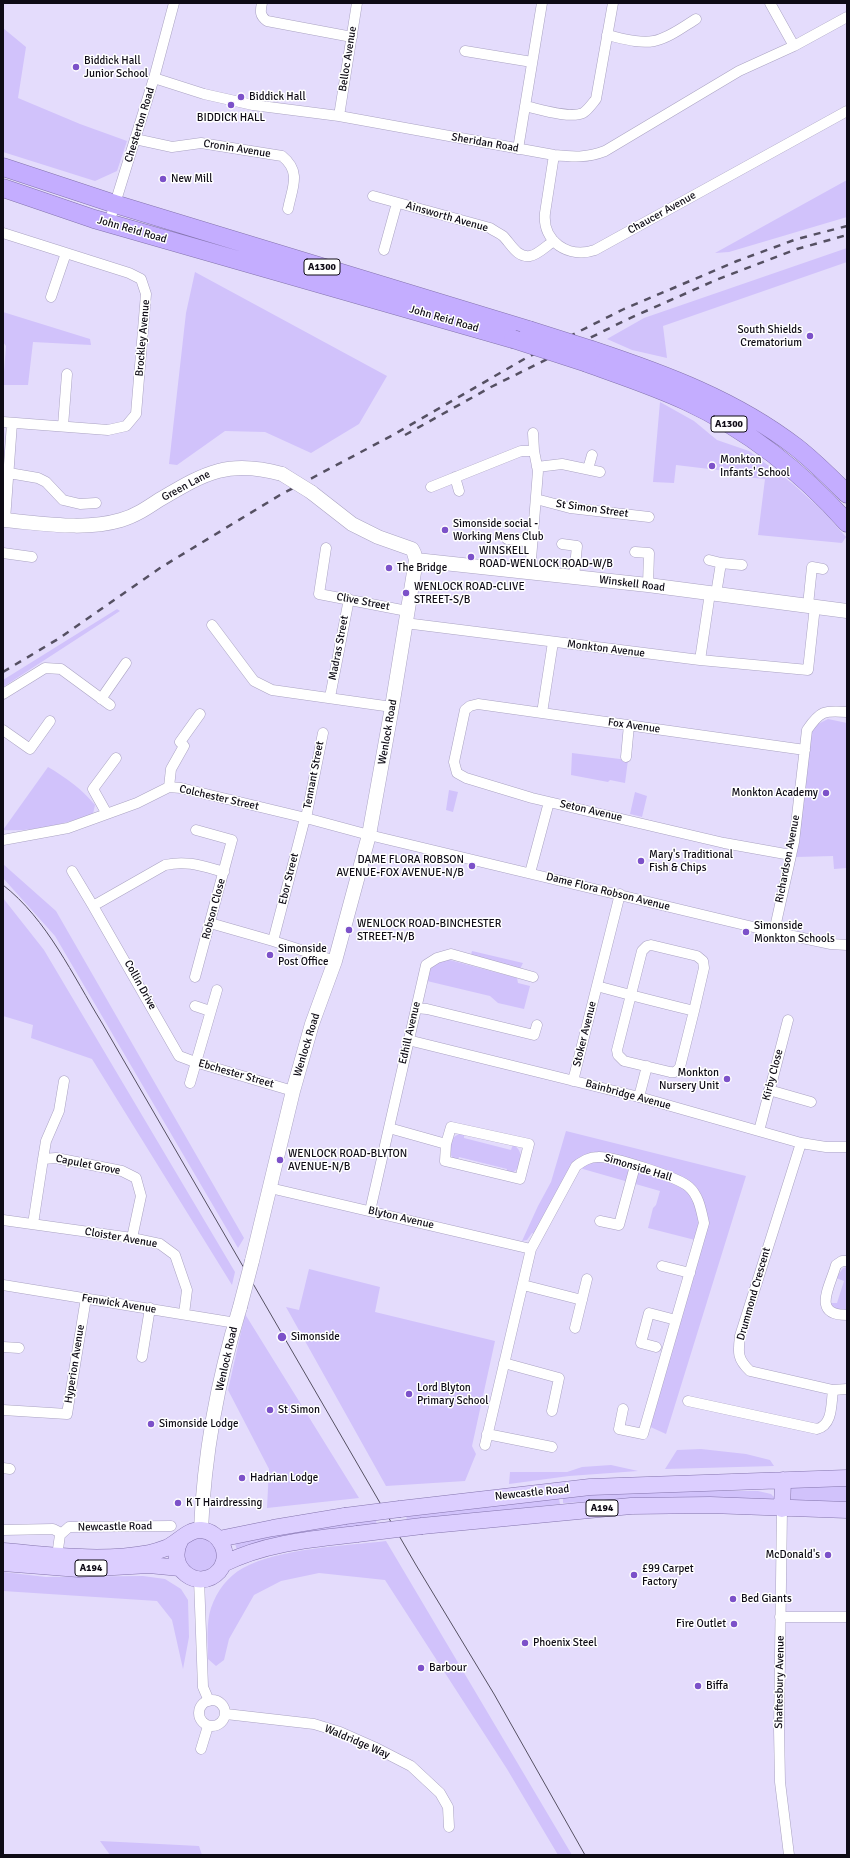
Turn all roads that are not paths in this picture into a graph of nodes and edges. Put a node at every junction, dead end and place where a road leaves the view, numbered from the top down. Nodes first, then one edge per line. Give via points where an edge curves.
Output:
1 (174, 3) edge
2 (262, 3) edge
3 (357, 3) edge
4 (542, 3) edge
5 (613, 3) edge
6 (770, 3) edge
7 (847, 17) edge
8 (696, 19) dead end
9 (607, 35) junction
10 (352, 37) junction
11 (794, 46) junction
12 (465, 51) dead end
13 (532, 62) junction
14 (154, 78) junction
15 (525, 106) junction
16 (847, 111) edge
17 (339, 116) junction
18 (135, 139) junction
19 (518, 149) junction
20 (554, 155) junction
21 (3, 167) edge
22 (3, 188) edge
23 (372, 196) dead end
24 (397, 203) junction
25 (115, 204) junction
26 (288, 209) dead end
27 (109, 223) junction
28 (3, 233) edge
29 (554, 240) junction
30 (384, 250) dead end
31 (66, 253) junction
32 (51, 297) dead end
33 (590, 356) junction
34 (67, 374) dead end
35 (8, 422) edge
36 (63, 426) junction
37 (533, 433) dead end
38 (797, 447) junction
39 (534, 451) junction
40 (592, 455) dead end
41 (537, 467) junction
42 (588, 469) junction
43 (6, 472) edge
44 (600, 472) dead end
45 (455, 477) junction
46 (432, 487) dead end
47 (459, 491) dead end
48 (847, 494) edge
49 (536, 499) junction
50 (96, 503) dead end
51 (847, 515) edge
52 (649, 517) dead end
53 (4, 520) edge
54 (847, 523) edge
55 (507, 539) dead end
56 (532, 542) junction
57 (562, 544) dead end
58 (326, 548) dead end
59 (635, 552) dead end
60 (3, 553) edge
61 (32, 557) dead end
62 (416, 560) junction
63 (709, 560) dead end
64 (721, 562) junction
65 (742, 565) dead end
66 (823, 569) dead end
67 (530, 572) junction
68 (574, 577) junction
69 (648, 585) junction
70 (713, 593) junction
71 (349, 599) junction
72 (812, 606) junction
73 (847, 611) edge
74 (406, 617) junction
75 (212, 625) dead end
76 (553, 642) junction
77 (700, 660) junction
78 (126, 663) dead end
79 (3, 694) edge
80 (330, 697) junction
81 (101, 699) junction
82 (110, 705) dead end
83 (392, 707) junction
84 (465, 710) joint
85 (847, 712) edge
86 (542, 713) junction
87 (200, 714) dead end
88 (50, 721) dead end
89 (629, 725) junction
90 (3, 730) edge
91 (323, 733) dead end
92 (805, 750) junction
93 (626, 757) dead end
94 (116, 758) dead end
95 (170, 787) junction
96 (548, 802) junction
97 (107, 814) junction
98 (305, 818) junction
99 (196, 830) dead end
100 (369, 835) junction
101 (3, 840) edge
102 (791, 854) junction
103 (72, 871) dead end
104 (224, 872) junction
105 (530, 873) junction
106 (620, 894) junction
107 (93, 906) junction
108 (210, 923) junction
109 (774, 932) junction
110 (274, 941) junction
111 (847, 945) edge
112 (335, 961) junction
113 (195, 977) dead end
114 (533, 977) dead end
115 (597, 986) junction
116 (216, 990) dead end
117 (630, 995) junction
118 (195, 1006) dead end
119 (416, 1008) junction
120 (210, 1011) junction
121 (694, 1011) junction
122 (788, 1020) dead end
123 (537, 1025) dead end
124 (408, 1040) junction
125 (180, 1056) joint
126 (195, 1062) junction
127 (647, 1066) junction
128 (64, 1081) dead end
129 (573, 1081) junction
130 (190, 1083) dead end
131 (769, 1090) junction
132 (293, 1091) junction
133 (639, 1097) junction
134 (811, 1102) dead end
135 (389, 1128) junction
136 (759, 1131) junction
137 (801, 1143) junction
138 (446, 1144) junction
139 (847, 1147) edge
140 (43, 1159) junction
141 (635, 1166) junction
142 (270, 1188) junction
143 (370, 1211) junction
144 (3, 1220) edge
145 (600, 1221) dead end
146 (33, 1224) junction
147 (132, 1238) junction
148 (531, 1249) junction
149 (847, 1261) edge
150 (662, 1266) dead end
151 (690, 1273) junction
152 (588, 1279) dead end
153 (3, 1285) edge
154 (523, 1285) junction
155 (86, 1298) junction
156 (582, 1300) junction
157 (150, 1308) junction
158 (184, 1314) junction
159 (847, 1315) edge
160 (676, 1320) junction
161 (236, 1323) junction
162 (575, 1328) dead end
163 (656, 1347) dead end
164 (3, 1348) edge
165 (19, 1348) dead end
166 (142, 1357) dead end
167 (504, 1364) junction
168 (847, 1389) edge
169 (833, 1390) junction
170 (688, 1401) dead end
171 (623, 1409) dead end
172 (3, 1410) edge
173 (552, 1411) dead end
174 (487, 1434) junction
175 (484, 1445) dead end
176 (552, 1447) dead end
177 (847, 1478) edge
178 (783, 1480) junction
179 (782, 1509) junction
180 (847, 1510) edge
181 (171, 1526) dead end
182 (3, 1530) edge
183 (201, 1530) junction
184 (61, 1533) junction
185 (181, 1539) junction
186 (219, 1539) junction
187 (3, 1551) edge
188 (57, 1556) junction
189 (3, 1563) edge
190 (223, 1564) junction
191 (180, 1568) junction
192 (199, 1579) junction
193 (780, 1616) junction
194 (847, 1617) edge
195 (209, 1701) junction
196 (226, 1714) junction
197 (208, 1726) junction
198 (201, 1749) dead end
199 (449, 1827) dead end
200 (789, 1855) edge

1 - 14 street, Chesterton Road
2 - 10 street via 260,13 267,21
3 - 10 street, Belloc Avenue
4 - 13 street
5 - 9 street
6 - 11 street
7 - 11 street, Sheridan Road
8 - 9 street via 672,34 654,41 637,41
9 - 15 street via 596,99 589,108 582,113 570,115
10 - 17 street, Belloc Avenue
11 - 20 street, Sheridan Road via 739,71 605,151 577,158
12 - 13 street
13 - 15 street
14 - 17 street, Sheridan Road via 204,94 253,105
14 - 18 street, Chesterton Road
15 - 19 street
16 - 29 street, Chaucer Avenue via 595,250 575,253
17 - 19 street, Sheridan Road
18 - 25 street, Chesterton Road
18 - 26 street, Cronin Avenue via 172,147 201,142 282,156 289,162 295,175
19 - 20 street, Sheridan Road
20 - 29 street, Chaucer Avenue via 544,222 547,232
21 - 25 highway, John Reid Road / A1300
22 - 27 highway, John Reid Road / A1300
23 - 24 street, Ainsworth Avenue
24 - 29 street, Ainsworth Avenue via 490,228 504,237 522,255 534,255
24 - 30 street, Ainsworth Avenue
25 - 27 street, Chesterton Road
25 - 33 highway, John Reid Road / A1300, bridge via 529,330
27 - 33 highway, John Reid Road / A1300, bridge via 513,339
28 - 31 street, Brockley Avenue
31 - 32 street
31 - 36 street, Brockley Avenue via 142,279 146,294 136,414 126,426 108,430
33 - 38 highway, John Reid Road / A1300 via 656,371 708,393 750,415
33 - 54 highway, John Reid Road / A1300 via 716,416 771,452 803,478
34 - 36 street
35 - 36 street, Brockley Avenue
35 - 43 street, Brockley Avenue
37 - 39 street
38 - 48 highway, John Reid Road / A1300
38 - 51 highway via 791,457 794,463
39 - 41 street
39 - 45 street via 521,451
40 - 42 street
41 - 42 street via 562,464
41 - 49 street
42 - 44 street
43 - 50 street via 38,478 46,482 63,500 80,508
43 - 53 street, Brockley Avenue
45 - 46 street
45 - 47 street
49 - 52 street, St Simon Street via 570,508
49 - 56 street
53 - 62 street, Green Lane, bridge via 82,526 109,524 134,515 193,480 215,471 257,468 282,474 311,492 352,524 412,550
55 - 56 street
56 - 67 street
57 - 68 street via 578,546
58 - 71 street, Clive Street via 318,594
59 - 69 street via 649,553
60 - 61 street
62 - 67 street, Winskell Road
62 - 74 street, Wenlock Road
63 - 64 street
64 - 65 street
64 - 70 street
66 - 72 street via 812,568
67 - 68 street, Winskell Road
68 - 69 street, Winskell Road
69 - 70 street, Winskell Road
70 - 72 street, Winskell Road
70 - 77 street
71 - 74 street, Clive Street
71 - 80 street, Madras Street
72 - 73 street, Winskell Road
72 - 77 street, Monkton Avenue via 808,670
74 - 76 street, Monkton Avenue
74 - 83 street, Wenlock Road
75 - 80 street via 254,681 272,690
76 - 77 street, Monkton Avenue
76 - 86 street
78 - 81 street
79 - 81 street via 45,668 61,669
80 - 83 street
81 - 82 street
83 - 100 street, Wenlock Road
84 - 86 street, Fox Avenue via 478,704
84 - 96 street, Seton Avenue via 454,762 457,773 466,778
85 - 92 street, Richardson Avenue via 828,710 816,718 807,730
86 - 89 street, Fox Avenue
87 - 95 street via 180,742 184,746 171,769
88 - 90 street via 30,749
89 - 92 street, Fox Avenue
89 - 93 street
91 - 98 street, Tennant Street
92 - 102 street, Richardson Avenue
94 - 97 street via 93,789
95 - 97 street, Colchester Street
95 - 98 street, Colchester Street
96 - 102 street, Seton Avenue via 724,843
96 - 105 street
97 - 101 street, Colchester Street via 68,828
98 - 100 street, Colchester Street
98 - 110 street, Ebor Street
99 - 104 street, Robson Close via 232,840
100 - 105 street, Dame Flora Robson Avenue
100 - 112 street, Wenlock Road
102 - 109 street, Richardson Avenue
103 - 107 street, Collin Drive
104 - 107 street via 193,863 165,865
104 - 108 street, Robson Close
105 - 106 street, Dame Flora Robson Avenue
106 - 109 street, Dame Flora Robson Avenue
106 - 115 street, Stoker Avenue
107 - 125 street, Collin Drive
108 - 110 street
108 - 113 street, Robson Close
109 - 111 street, Dame Flora Robson Avenue
110 - 112 street
112 - 132 street, Wenlock Road via 312,1024
114 - 119 street, Edhill Avenue via 451,954 426,965
115 - 117 street, Stoker Avenue
115 - 129 street, Stoker Avenue
116 - 120 street
117 - 121 street, Stoker Avenue
117 - 121 street via 642,951 647,946 696,956 704,964
117 - 127 street via 618,1055 624,1061
118 - 120 street
119 - 123 street via 534,1036
119 - 124 street, Edhill Avenue
120 - 126 street
121 - 127 street via 678,1070 670,1072
122 - 131 street, Kirby Close
124 - 129 street, Bainbridge Avenue
124 - 135 street, Edhill Avenue
125 - 126 street, Ebchester Street
126 - 130 street
126 - 132 street, Ebchester Street
127 - 133 street
128 - 140 street via 59,1112 46,1141
129 - 133 street, Bainbridge Avenue
131 - 134 street
131 - 136 street, Kirby Close
132 - 142 street, Wenlock Road
133 - 136 street, Bainbridge Avenue
135 - 138 street
135 - 143 street, Edhill Avenue
136 - 137 street, Bainbridge Avenue
137 - 139 street, Bainbridge Avenue
137 - 169 street, Drummond Crescent via 740,1336 738,1353 742,1364 750,1371
138 - 138 street via 444,1162 520,1179 529,1144 451,1127
140 - 146 street, Capulet Grove
140 - 147 street, Capulet Grove via 56,1158 122,1170 136,1178 141,1196
141 - 145 street via 619,1225
141 - 148 street, Simonside Hall via 599,1157 587,1159 576,1166
141 - 151 street, Simonside Hall via 672,1177 689,1187 697,1197 704,1223
142 - 143 street, Blyton Avenue
142 - 161 street, Wenlock Road, bridge
143 - 148 street, Blyton Avenue
144 - 146 street, Cloister Avenue
146 - 147 street, Cloister Avenue
147 - 158 street, Cloister Avenue via 160,1244 175,1254 187,1290
148 - 154 street, Simonside Hall
149 - 159 street via 836,1265 825,1303 828,1311 835,1315
150 - 151 street
151 - 160 street, Simonside Hall
152 - 156 street
153 - 155 street, Fenwick Avenue
154 - 156 street
154 - 167 street, Simonside Hall
155 - 157 street, Fenwick Avenue
155 - 172 street, Hyperion Avenue via 67,1414
156 - 162 street
157 - 158 street, Fenwick Avenue
157 - 166 street
158 - 161 street, Fenwick Avenue
160 - 163 street via 649,1313 641,1343
160 - 171 street, Simonside Hall via 643,1434 619,1428
161 - 183 street, Wenlock Road via 205,1466
164 - 165 street
167 - 173 street via 559,1378
167 - 174 street, Simonside Hall
168 - 169 street, Drummond Crescent
169 - 170 street via 828,1422 824,1427 817,1429
174 - 175 street, Simonside Hall
174 - 176 street
177 - 178 main road, Newcastle Road / A194
178 - 179 main road
178 - 186 main road, Newcastle Road / A194, bridge via 561,1489 345,1516
179 - 180 main road, Newcastle Road / A194
179 - 190 main road, Newcastle Road / A194, bridge via 695,1505 631,1506 422,1526 316,1538 273,1546 240,1555
179 - 193 street, Shaftesbury Avenue
181 - 184 street, Newcastle Road via 69,1528
182 - 184 street, Newcastle Road via 53,1529
183 - 185 main road, A194
183 - 186 main road
184 - 188 street
185 - 188 main road, A194 via 166,1548 149,1553 97,1557
185 - 191 main road via 176,1554
186 - 190 main road via 224,1547
187 - 188 main road, A194
189 - 191 main road, A194 via 79,1569 149,1565
190 - 192 main road, A194 via 214,1575
191 - 192 main road, A194 via 192,1578
192 - 195 street via 203,1687
193 - 194 street
193 - 200 street, Shaftesbury Avenue via 780,1761
195 - 196 street via 220,1703
195 - 197 street via 202,1706 199,1713 202,1721
196 - 197 street via 220,1724
196 - 199 street, Waldridge Way via 314,1724 374,1747 411,1766 440,1793 448,1806
197 - 198 street

